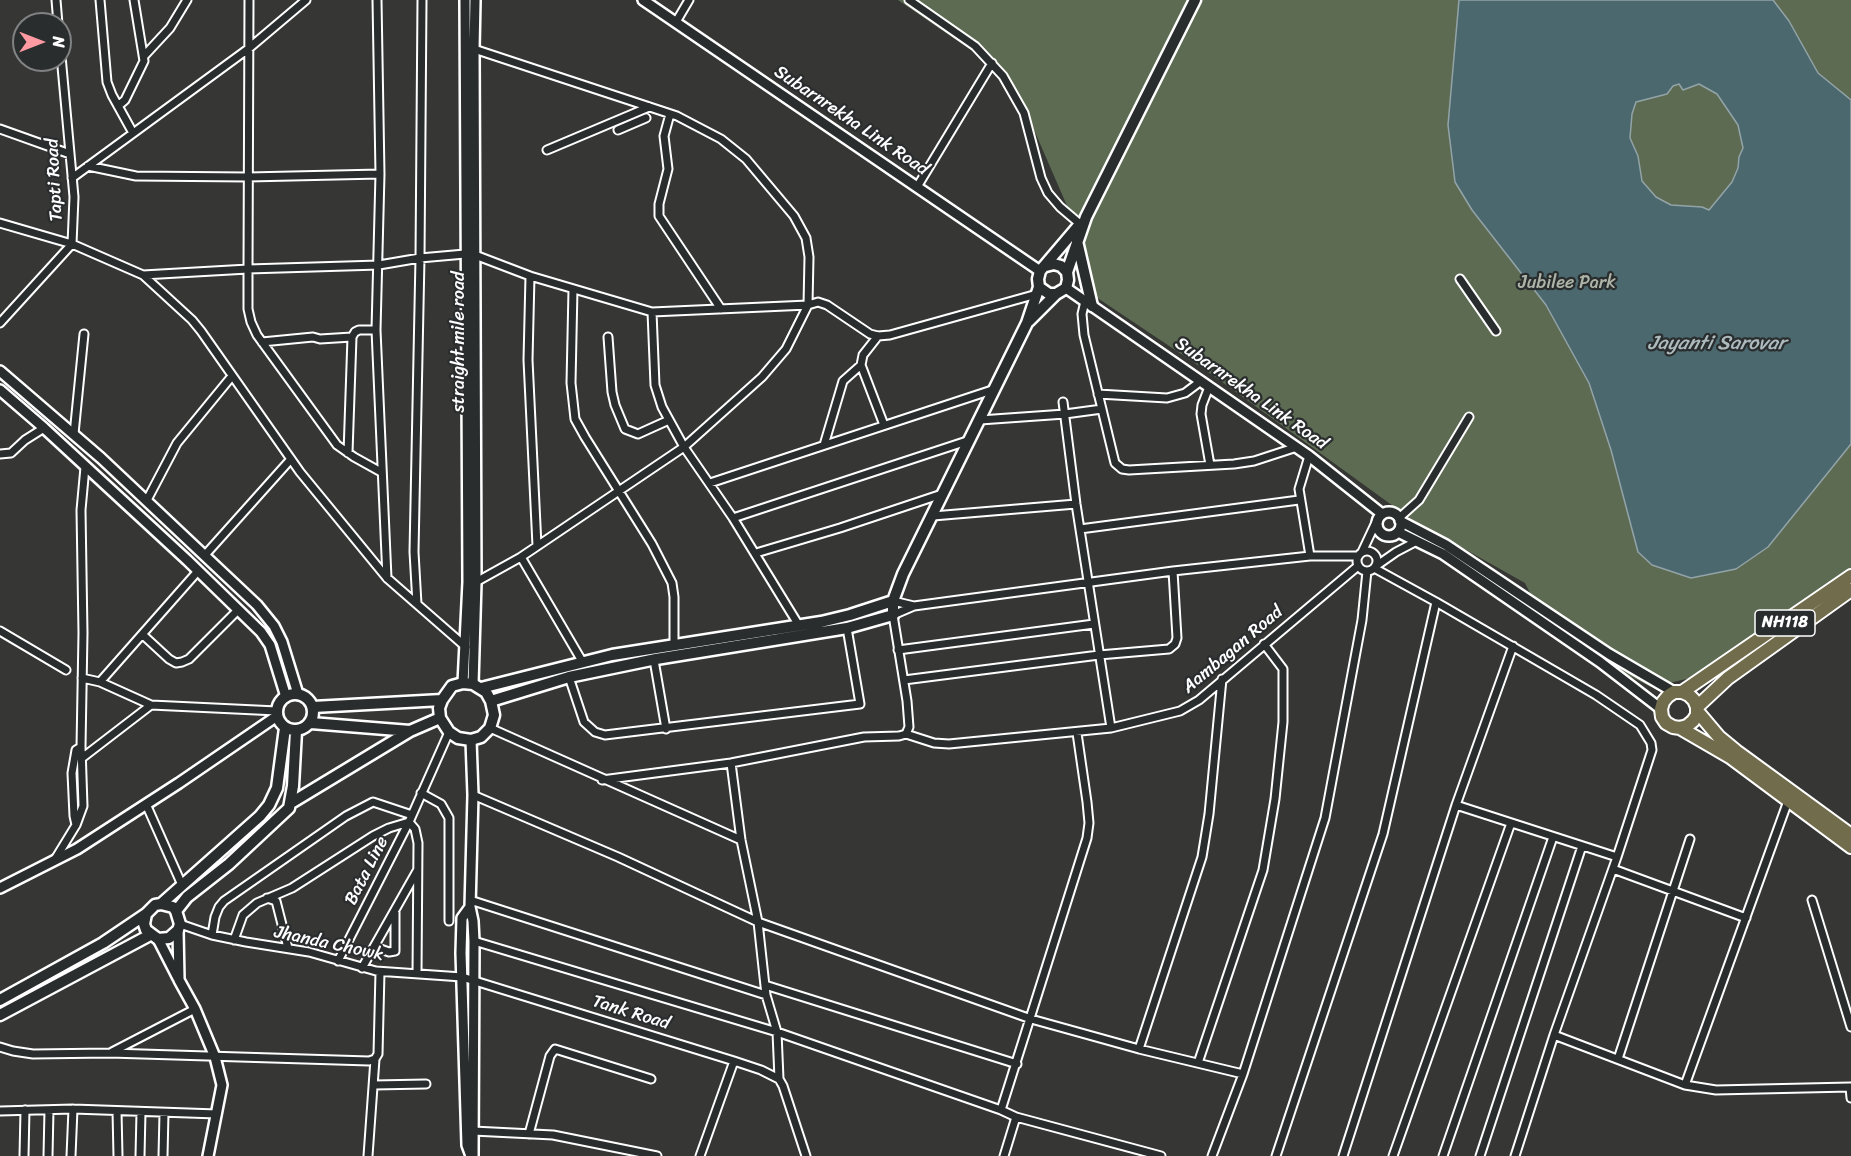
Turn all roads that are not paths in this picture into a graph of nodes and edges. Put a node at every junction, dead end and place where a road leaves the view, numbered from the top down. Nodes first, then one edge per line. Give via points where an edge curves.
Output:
1 (100, 0) edge
2 (135, 0) edge
3 (187, 0) edge
4 (249, 0) edge
5 (306, 0) edge
6 (377, 0) edge
7 (422, 0) edge
8 (465, 0) edge
9 (475, 0) edge
10 (643, 0) edge
11 (689, 0) edge
12 (909, 0) edge
13 (1195, 0) edge
14 (676, 22) junction
15 (248, 49) junction
16 (474, 49) junction
17 (144, 56) junction
18 (992, 63) junction
19 (62, 72) edge
20 (118, 106) junction
21 (648, 107) junction
22 (670, 114) junction
23 (646, 118) dead end
24 (0, 129) edge
25 (618, 130) dead end
26 (133, 133) junction
27 (547, 150) dead end
28 (70, 154) junction
29 (88, 166) junction
30 (380, 174) junction
31 (248, 177) junction
32 (72, 178) junction
33 (916, 187) junction
34 (1083, 220) junction
35 (0, 223) edge
36 (1077, 241) junction
37 (72, 244) junction
38 (470, 255) junction
39 (420, 258) junction
40 (379, 265) junction
41 (248, 268) junction
42 (1043, 268) junction
43 (1067, 272) junction
44 (143, 275) junction
45 (530, 276) junction
46 (1460, 279) dead end
47 (573, 290) junction
48 (1038, 290) junction
49 (1061, 291) junction
50 (1088, 303) junction
51 (808, 304) junction
52 (721, 309) junction
53 (652, 312) junction
54 (0, 323) edge
55 (1027, 323) junction
56 (376, 330) junction
57 (1496, 331) dead end
58 (84, 334) dead end
59 (878, 336) junction
60 (352, 337) junction
61 (608, 337) dead end
62 (262, 342) junction
63 (861, 365) junction
64 (0, 371) edge
65 (232, 376) junction
66 (1205, 384) junction
67 (995, 388) junction
68 (0, 390) edge
69 (1098, 394) junction
70 (1063, 402) dead end
71 (1102, 409) junction
72 (1065, 414) junction
73 (1469, 417) dead end
74 (669, 420) junction
75 (980, 420) junction
76 (884, 425) junction
77 (44, 428) junction
78 (74, 434) junction
79 (970, 440) junction
80 (824, 445) junction
81 (684, 447) junction
82 (1297, 447) junction
83 (348, 453) junction
84 (0, 454) edge
85 (1309, 456) junction
86 (291, 459) junction
87 (1210, 465) junction
88 (86, 467) junction
89 (381, 472) junction
90 (710, 483) junction
91 (619, 491) junction
92 (944, 494) junction
93 (147, 500) junction
94 (1299, 500) junction
95 (1076, 504) junction
96 (933, 516) junction
97 (1380, 516) junction
98 (733, 518) junction
99 (1400, 520) junction
100 (1080, 529) junction
101 (1398, 532) junction
102 (1417, 541) junction
103 (537, 546) junction
104 (756, 553) junction
105 (1360, 554) junction
106 (205, 555) junction
107 (521, 556) junction
108 (1310, 556) junction
109 (1358, 566) junction
110 (1372, 568) junction
111 (198, 571) junction
112 (1173, 571) junction
113 (1851, 576) edge
114 (387, 578) junction
115 (1087, 581) junction
116 (476, 582) junction
117 (1851, 590) edge
118 (893, 601) junction
119 (1436, 602) junction
120 (417, 604) junction
121 (914, 606) junction
122 (238, 610) junction
123 (893, 615) junction
124 (798, 624) junction
125 (1094, 624) junction
126 (847, 628) junction
127 (0, 631) edge
128 (143, 635) junction
129 (674, 644) junction
130 (1264, 644) junction
131 (1513, 646) junction
132 (466, 647) junction
133 (898, 650) junction
134 (1099, 655) junction
135 (654, 660) junction
136 (582, 661) junction
137 (66, 670) dead end
138 (569, 677) junction
139 (82, 678) junction
140 (1222, 679) junction
141 (904, 680) junction
142 (100, 682) junction
143 (473, 685) junction
144 (1678, 692) junction
145 (298, 694) junction
146 (286, 697) junction
147 (442, 700) junction
148 (491, 700) junction
149 (151, 705) junction
150 (313, 707) junction
151 (1661, 709) junction
152 (1697, 709) junction
153 (277, 713) junction
154 (440, 718) junction
155 (310, 723) junction
156 (490, 728) junction
157 (1111, 728) junction
158 (1680, 728) junction
159 (290, 729) junction
160 (666, 729) junction
161 (410, 731) junction
162 (449, 732) junction
163 (1077, 733) junction
164 (906, 734) junction
165 (471, 740) junction
166 (81, 747) junction
167 (81, 758) junction
168 (730, 763) junction
169 (603, 780) junction
170 (421, 794) junction
171 (473, 795) junction
172 (1788, 801) junction
173 (291, 803) junction
174 (146, 804) junction
175 (1456, 805) junction
176 (411, 819) junction
177 (1511, 823) junction
178 (76, 825) junction
179 (1851, 835) edge
180 (1553, 837) junction
181 (1690, 839) dead end
182 (741, 840) junction
183 (1582, 846) junction
184 (1851, 847) edge
185 (1617, 857) junction
186 (54, 861) junction
187 (418, 869) junction
188 (1612, 869) junction
189 (182, 885) junction
190 (0, 888) edge
191 (1673, 892) junction
192 (267, 898) junction
193 (1812, 900) dead end
194 (470, 903) junction
195 (161, 904) junction
196 (395, 910) junction
197 (176, 911) junction
198 (146, 914) junction
199 (1746, 918) junction
200 (449, 921) dead end
201 (758, 922) junction
202 (179, 927) junction
203 (212, 935) junction
204 (154, 937) junction
205 (234, 940) junction
206 (474, 941) junction
207 (375, 947) junction
208 (288, 948) junction
209 (338, 961) junction
210 (362, 968) junction
211 (380, 972) junction
212 (417, 974) junction
213 (462, 977) junction
214 (179, 980) junction
215 (473, 980) junction
216 (765, 985) junction
217 (766, 995) junction
218 (0, 1000) edge
219 (195, 1009) junction
220 (0, 1015) edge
221 (1031, 1019) junction
222 (1851, 1027) edge
223 (777, 1032) junction
224 (1554, 1035) junction
225 (0, 1047) edge
226 (1139, 1049) junction
227 (110, 1053) junction
228 (215, 1057) junction
229 (375, 1059) junction
230 (1618, 1059) junction
231 (734, 1061) junction
232 (1198, 1063) junction
233 (1017, 1064) junction
234 (1243, 1074) junction
235 (651, 1079) dead end
236 (779, 1079) junction
237 (426, 1084) dead end
238 (374, 1085) junction
239 (1685, 1085) junction
240 (1851, 1085) edge
241 (1851, 1098) edge
242 (73, 1109) junction
243 (25, 1110) junction
244 (49, 1110) junction
245 (1001, 1110) junction
246 (0, 1111) edge
247 (117, 1111) junction
248 (141, 1112) junction
249 (164, 1113) junction
250 (217, 1114) junction
251 (1016, 1117) junction
252 (474, 1131) junction
253 (529, 1134) junction
254 (802, 1154) edge
255 (24, 1156) edge
256 (48, 1156) edge
257 (70, 1156) edge
258 (118, 1156) edge
259 (140, 1156) edge
260 (163, 1156) edge
261 (208, 1156) edge
262 (368, 1156) edge
263 (472, 1156) edge
264 (657, 1156) edge
265 (700, 1156) edge
266 (1004, 1156) edge
267 (1161, 1156) edge
268 (1212, 1156) edge
269 (1276, 1156) edge
270 (1343, 1156) edge
271 (1393, 1156) edge
272 (1443, 1156) edge
273 (1480, 1156) edge
274 (1515, 1156) edge

1 - 20 street via 107,82
2 - 17 street
3 - 17 street via 170,28
4 - 15 street
5 - 15 street
6 - 30 street
7 - 39 street
8 - 38 street, straight mile road
9 - 16 street, straight mile road
10 - 14 street, Subarnrekha Link Road
11 - 14 street
12 - 18 street via 975,46
13 - 34 main road
14 - 33 street, Subarnrekha Link Road
15 - 26 street
15 - 31 street
16 - 21 street
16 - 38 street, straight mile road
17 - 20 street via 125,100
18 - 33 street
18 - 34 street via 1024,113 1048,193 1060,207
19 - 28 street, Tapti Road
20 - 26 street
21 - 22 street
21 - 27 street
22 - 51 street via 735,148 794,216 806,238
22 - 52 street via 664,136 668,169 659,216
23 - 25 street
24 - 28 street
26 - 29 street
28 - 32 street, Tapti Road
29 - 31 street via 136,176
29 - 32 street
30 - 31 street
30 - 40 street
31 - 41 street
32 - 37 street, Tapti Road
33 - 42 street, Subarnrekha Link Road
34 - 36 main road
34 - 42 main road
35 - 37 street
36 - 43 main road
36 - 50 main road
37 - 44 street
37 - 54 street, Tapti Road
38 - 39 street
38 - 45 street
38 - 116 street, straight mile road
38 - 132 street, straight mile road
39 - 40 street
39 - 120 street via 414,552
40 - 41 street
40 - 56 street
41 - 44 street
41 - 62 street via 250,322
42 - 43 main road via 1054,264
42 - 48 main road
43 - 49 main road via 1068,280
44 - 65 street via 192,320
45 - 47 street
45 - 103 street via 528,360
46 - 57 street
47 - 53 street
47 - 91 street via 571,383 575,419
48 - 49 main road via 1049,294
48 - 55 main road
48 - 59 street
49 - 50 street, Subarnrekha Link Road
49 - 55 main road
50 - 66 street, Subarnrekha Link Road
50 - 69 street via 1082,325
51 - 52 street
51 - 59 street via 827,305
51 - 81 street via 774,366
52 - 53 street
53 - 74 street via 655,385
55 - 67 main road
56 - 60 street via 359,330
56 - 89 street
58 - 78 street
59 - 63 street via 863,355
60 - 62 street
60 - 83 street
61 - 74 street via 612,392 625,429 638,434
62 - 83 street via 337,445
63 - 76 street
63 - 80 street via 843,381
64 - 78 street
65 - 86 street
65 - 93 street via 177,443
66 - 69 street via 1167,398
66 - 82 street, Subarnrekha Link Road
66 - 87 street via 1201,414
67 - 75 main road
67 - 76 street
68 - 77 street
69 - 71 street
70 - 72 street
71 - 72 street
71 - 87 street via 1115,463 1122,469
72 - 75 street
72 - 95 street
73 - 99 street via 1419,500
74 - 81 street
75 - 79 main road
76 - 80 street
77 - 84 street via 11,453
77 - 88 street
78 - 93 street
79 - 92 main road
79 - 98 street
80 - 90 street
81 - 90 street
81 - 91 street
82 - 85 street, Subarnrekha Link Road
82 - 87 street via 1254,460
83 - 89 street
85 - 94 street via 1300,480
85 - 97 street, Subarnrekha Link Road
86 - 106 street
86 - 114 street
88 - 111 street
88 - 139 street via 81,510
89 - 114 street
90 - 98 street
91 - 103 street
91 - 129 street via 672,583
92 - 96 main road
92 - 104 street
93 - 106 street
94 - 100 street
94 - 108 street
95 - 96 street
95 - 100 street
96 - 118 main road
97 - 99 street, Subarnrekha Link Road via 1393,513
97 - 101 street, Subarnrekha Link Road via 1378,530 1382,534
97 - 105 street
98 - 104 street
99 - 101 street
99 - 144 street, Subarnrekha Link Road via 1463,555 1609,654
100 - 115 street
101 - 102 street, Subarnrekha Link Road
102 - 110 street
102 - 151 street, Subarnrekha Link Road via 1443,554 1590,655
103 - 107 street
104 - 124 street
105 - 108 street
105 - 109 street
105 - 110 street via 1367,551 1375,556
106 - 145 street via 257,604 274,626
107 - 116 street
107 - 136 street
108 - 112 street
109 - 110 street
109 - 130 street, Aambagan Road
110 - 119 street
110 - 234 street via 1325,818
111 - 122 street
111 - 128 street
112 - 115 street
112 - 134 street via 1175,644 1169,649
113 - 144 highway, NH118
114 - 120 street
115 - 121 street
115 - 125 street
116 - 143 street, straight mile road
117 - 152 highway, NH118 via 1728,678
118 - 121 street
118 - 123 main road
118 - 124 main road via 850,615
119 - 131 street
119 - 269 street via 1383,834
120 - 132 street
121 - 123 street
122 - 128 street via 182,662 173,661
122 - 146 street via 270,645
123 - 126 main road
123 - 133 street
124 - 129 main road
125 - 133 street
125 - 134 street
126 - 135 main road
126 - 160 street via 860,704
127 - 137 street
128 - 142 street
129 - 136 main road
130 - 140 street, Aambagan Road
130 - 232 street via 1283,669 1275,799 1263,870
131 - 175 street
131 - 185 street via 1596,695 1640,725 1649,736 1652,750
132 - 143 street, straight mile road
133 - 141 street
134 - 141 street
134 - 157 street
135 - 138 main road
135 - 160 street
136 - 143 main road
138 - 148 main road
138 - 160 street via 584,722 595,732 615,735
139 - 142 street
139 - 166 street
140 - 157 street, Aambagan Road via 1180,711
140 - 226 street via 1202,857
141 - 164 street via 909,718
142 - 149 street
143 - 147 main road via 452,686
143 - 148 main road
144 - 151 highway, NH118 via 1668,696
144 - 152 highway via 1689,695
145 - 146 main road
145 - 150 main road
146 - 153 main road via 278,705
147 - 150 main road
147 - 154 main road
148 - 156 main road via 494,715
149 - 153 street
149 - 167 street
150 - 155 main road
151 - 158 highway via 1666,723
152 - 158 highway, NH118 via 1693,722
152 - 179 highway via 1736,751
153 - 159 main road via 280,723
153 - 174 street
154 - 161 main road
154 - 162 main road
155 - 159 main road via 302,729
155 - 161 main road
156 - 165 main road
156 - 169 street
157 - 163 street, Aambagan Road
158 - 172 highway via 1730,758
159 - 173 main road
159 - 189 main road via 277,788 269,805
161 - 173 main road
162 - 165 main road
162 - 170 street, Bata Line
163 - 164 street, Aambagan Road via 949,744
163 - 221 street via 1088,802 1087,837
164 - 168 street via 864,737
165 - 171 street
166 - 167 street
166 - 178 street via 76,750 72,773
167 - 178 street via 83,806
168 - 169 street
168 - 182 street
169 - 182 street
170 - 176 street, Bata Line
170 - 200 street via 441,804 448,818
171 - 194 street
171 - 201 street
172 - 184 highway
172 - 199 street
173 - 197 main road via 286,812 187,897
174 - 186 street
174 - 189 street
175 - 177 street
175 - 270 street
176 - 187 street via 417,835
176 - 192 street via 373,836 292,888
176 - 203 street via 373,802 346,816 224,901
176 - 209 street, Bata Line
177 - 180 street
177 - 271 street
178 - 186 street
180 - 183 street
180 - 272 street
181 - 191 street
182 - 201 street
183 - 185 street
183 - 273 street
185 - 188 street
186 - 190 street
187 - 196 street
187 - 212 street
188 - 191 street
188 - 224 street
189 - 195 main road
191 - 199 street
191 - 230 street
192 - 205 street via 243,915
192 - 208 street via 276,901
193 - 222 street
194 - 206 street
194 - 213 street via 462,918
194 - 217 street
195 - 197 main road
195 - 198 main road
196 - 207 street
196 - 207 street via 395,951
197 - 202 main road
198 - 204 main road via 144,924
198 - 218 main road via 103,943
199 - 239 street
201 - 216 street
201 - 221 street
202 - 203 street, Jhanda Chowk
202 - 204 main road via 169,938
202 - 214 street
203 - 205 street, Jhanda Chowk
204 - 214 street
204 - 220 main road
205 - 208 street, Jhanda Chowk
206 - 215 street
206 - 223 street
207 - 210 street
208 - 209 street, Jhanda Chowk
209 - 210 street, Jhanda Chowk
210 - 211 street, Jhanda Chowk
211 - 212 street, Jhanda Chowk
211 - 229 street
212 - 213 street, Jhanda Chowk
213 - 215 street, Jhanda Chowk
213 - 263 street via 467,1145
214 - 219 street
215 - 231 street, Tank Road
215 - 252 street
216 - 217 street
216 - 233 street
217 - 223 street
219 - 227 street
219 - 228 street
221 - 226 street
221 - 233 street
223 - 236 street
223 - 245 street
224 - 230 street
224 - 274 street
225 - 227 street via 33,1054
226 - 232 street
227 - 228 street
228 - 229 street
228 - 250 street via 222,1086
229 - 238 street
230 - 239 street
231 - 236 street, Tank Road
231 - 265 street
232 - 234 street
233 - 245 street
234 - 268 street
235 - 253 street via 555,1049
236 - 254 street
237 - 238 street
238 - 262 street
239 - 240 street via 1716,1090
240 - 241 street
242 - 244 street
242 - 247 street
242 - 257 street
243 - 244 street
243 - 246 street
243 - 255 street
244 - 256 street
245 - 251 street
247 - 248 street
247 - 258 street
248 - 249 street
248 - 259 street
249 - 250 street
249 - 260 street
250 - 261 street
251 - 266 street
251 - 267 street
252 - 253 street
252 - 263 street
253 - 264 street

